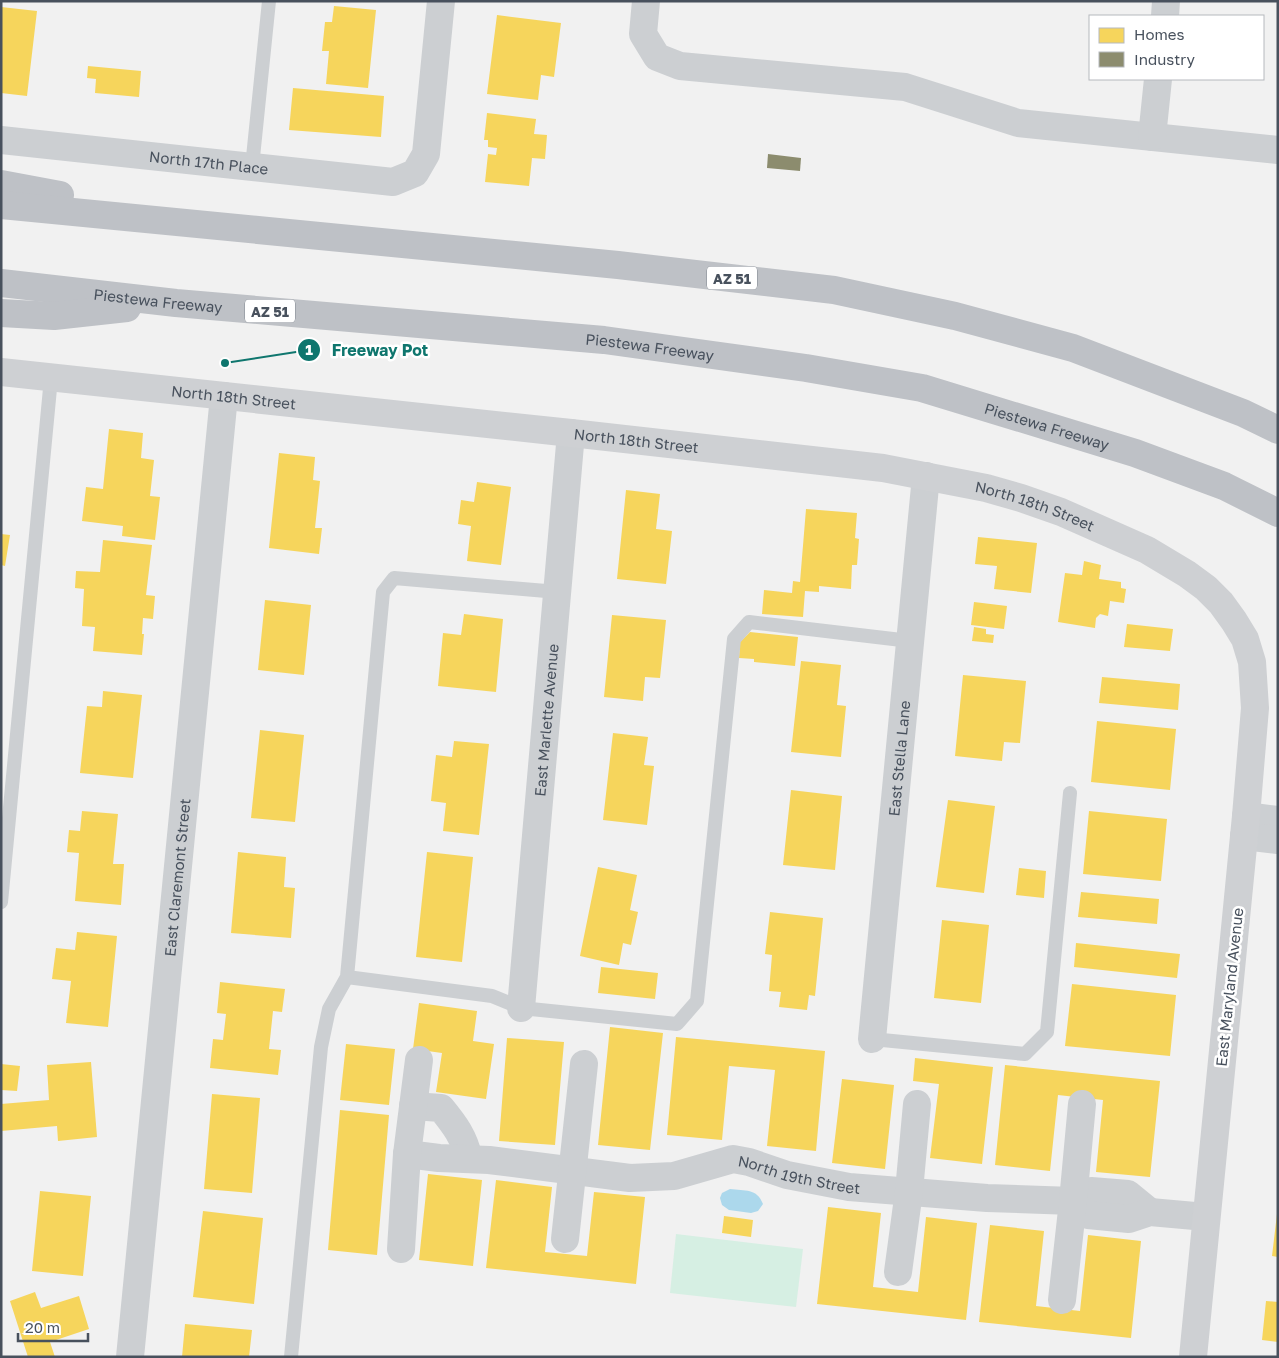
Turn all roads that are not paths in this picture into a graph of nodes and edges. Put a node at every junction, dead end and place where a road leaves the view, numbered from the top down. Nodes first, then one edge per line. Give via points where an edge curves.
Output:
1 (269, 1) edge
2 (441, 1) edge
3 (646, 1) edge
4 (1166, 1) edge
5 (1164, 15) edge
6 (1158, 80) edge
7 (1152, 137) junction
8 (1, 140) edge
9 (1278, 150) edge
10 (252, 167) junction
11 (1, 184) edge
12 (1, 205) edge
13 (166, 222) junction
14 (1, 283) edge
15 (176, 302) junction
16 (1, 313) edge
17 (1, 372) edge
18 (51, 378) junction
19 (224, 396) junction
20 (1278, 430) edge
21 (572, 432) junction
22 (926, 476) junction
23 (1278, 513) edge
24 (558, 592) junction
25 (1234, 621) joint
26 (910, 641) junction
27 (1070, 793) dead end
28 (1278, 820) edge
29 (1245, 826) junction
30 (1278, 840) edge
31 (1, 902) edge
32 (347, 976) junction
33 (521, 1008) junction
34 (872, 1039) joint
35 (419, 1060) dead end
36 (584, 1064) dead end
37 (917, 1104) dead end
38 (1082, 1104) dead end
39 (413, 1106) junction
40 (407, 1154) junction
41 (469, 1159) junction
42 (573, 1171) junction
43 (909, 1191) junction
44 (1073, 1202) junction
45 (1206, 1217) junction
46 (565, 1239) dead end
47 (401, 1249) dead end
48 (898, 1272) dead end
49 (1062, 1300) dead end
50 (130, 1357) edge
51 (291, 1357) edge
52 (1193, 1357) edge

1 - 10 lane
2 - 10 street, North 17th Place via 426,154 415,173 393,182
3 - 7 street via 643,34 657,57 680,66 905,87 1018,123
4 - 5 street
6 - 7 street
7 - 9 street
8 - 10 street, North 17th Place
11 - 13 highway via 57,194
12 - 13 highway, AZ 51
13 - 20 highway, AZ 51 via 618,265 834,290 955,316 1073,348 1243,413
14 - 15 highway, Piestewa Freeway / AZ 51
15 - 16 highway via 54,316
15 - 23 highway, Piestewa Freeway / AZ 51 via 604,340 922,388 1135,453 1224,486
17 - 18 street, North 18th Street
18 - 19 street, North 18th Street
18 - 31 lane
19 - 21 street, North 18th Street
19 - 50 street, East Claremont Street
21 - 22 street, North 18th Street via 883,468
21 - 24 street, East Marlette Avenue
22 - 25 street, North 18th Street via 1021,498 1147,550 1206,588
22 - 26 street, East Stella Lane
24 - 32 lane via 394,578 383,592
24 - 33 street, East Marlette Avenue
25 - 29 street, East Maryland Avenue via 1245,639 1255,684
26 - 33 lane via 749,622 734,639 697,1001 677,1024
26 - 34 street, East Stella Lane
27 - 34 lane via 1047,1032 1025,1054
28 - 29 street
29 - 30 street
29 - 45 street, East Maryland Avenue
32 - 33 lane via 492,996
32 - 51 lane via 330,1009 321,1047
35 - 39 street
36 - 42 street
37 - 43 street
38 - 44 street
39 - 40 street
39 - 41 street via 441,1108 456,1126
40 - 41 street, North 19th Street
40 - 47 street
41 - 42 street, North 19th Street
42 - 43 street, North 19th Street via 630,1178 674,1176 733,1160 849,1187
42 - 46 street
43 - 44 street, North 19th Street
43 - 48 street
44 - 45 street via 1088,1216 1129,1219 1150,1212
44 - 49 street
45 - 52 street, East Maryland Avenue

